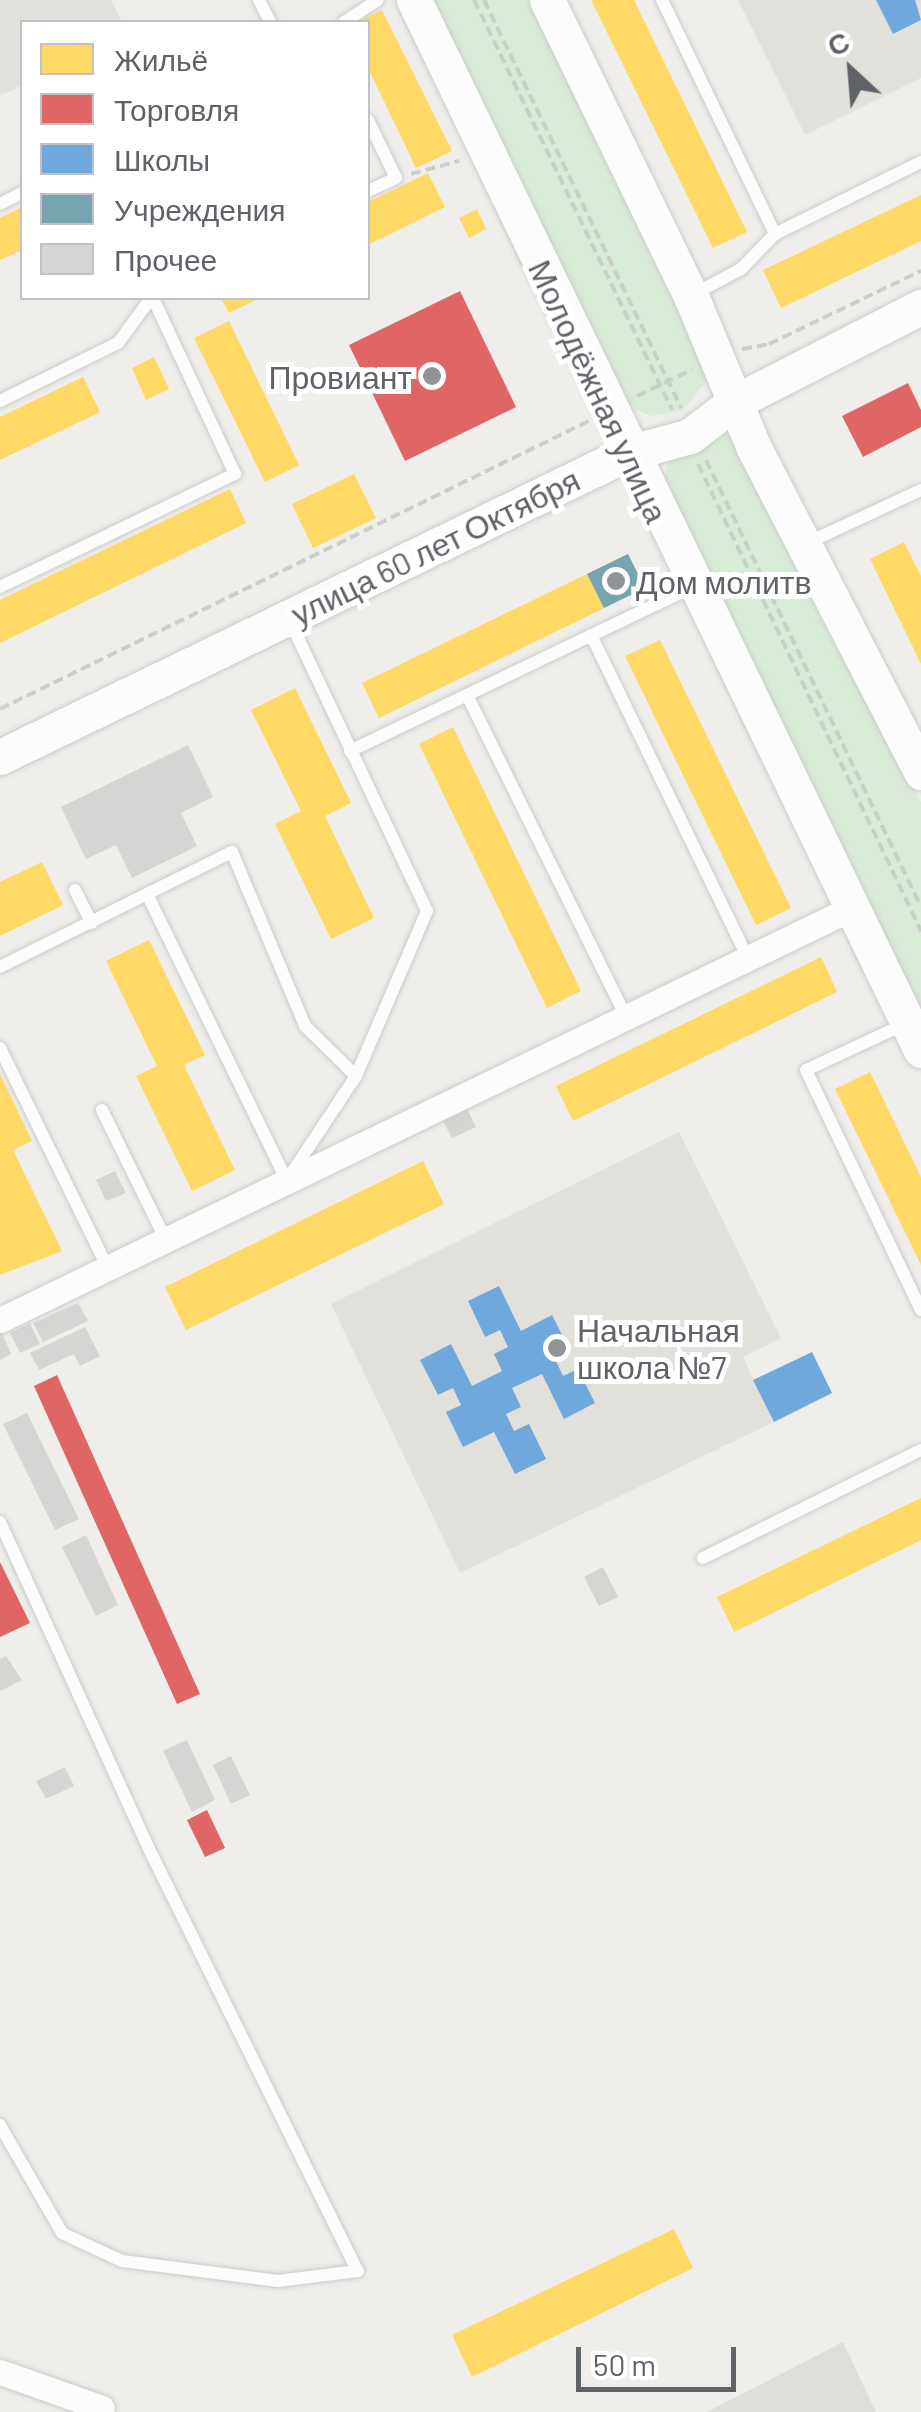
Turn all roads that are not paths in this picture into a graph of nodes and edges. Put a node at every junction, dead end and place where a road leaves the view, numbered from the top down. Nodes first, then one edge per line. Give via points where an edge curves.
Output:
1 (378, 0) edge
2 (414, 0) edge
3 (547, 0) edge
4 (662, 0) edge
5 (347, 20) edge
6 (370, 124) edge
7 (921, 162) edge
8 (370, 190) edge
9 (775, 234) junction
10 (691, 296) junction
11 (150, 300) edge
12 (153, 300) edge
13 (921, 307) edge
14 (0, 400) edge
15 (733, 404) junction
16 (628, 452) junction
17 (921, 490) edge
18 (802, 546) junction
19 (0, 587) edge
20 (692, 587) junction
21 (288, 618) junction
22 (591, 635) junction
23 (467, 694) junction
24 (350, 750) junction
25 (0, 757) edge
26 (921, 772) edge
27 (75, 890) dead end
28 (148, 894) junction
29 (852, 908) junction
30 (92, 923) junction
31 (748, 959) junction
32 (0, 967) edge
33 (626, 1017) junction
34 (914, 1036) edge
35 (0, 1048) edge
36 (356, 1076) junction
37 (102, 1110) dead end
38 (287, 1181) junction
39 (164, 1238) junction
40 (106, 1266) junction
41 (921, 1310) edge
42 (0, 1320) edge
43 (921, 1450) edge
44 (0, 1522) edge
45 (703, 1558) dead end
46 (0, 2125) edge
47 (0, 2372) edge
48 (102, 2408) dead end

1 - 5 lane
2 - 16 main road, Молодёжная улица
3 - 10 main road
4 - 9 lane
6 - 8 lane via 396,178
7 - 9 lane
9 - 10 lane via 741,269
10 - 15 main road
11 - 14 lane via 118,343
12 - 19 lane via 235,474
13 - 15 main road, улица 60 лет Октября
15 - 16 main road, улица 60 лет Октября via 690,436
15 - 18 main road
16 - 20 main road, Молодёжная улица
16 - 21 main road, улица 60 лет Октября
17 - 18 lane
18 - 26 main road
20 - 22 lane
20 - 29 main road, Молодёжная улица
21 - 24 lane
21 - 25 main road, улица 60 лет Октября
22 - 23 lane
22 - 31 lane
23 - 24 lane
23 - 33 lane
24 - 36 lane via 426,912
27 - 30 lane
28 - 30 lane
28 - 36 lane via 232,852 305,1026
28 - 38 lane
29 - 31 street
29 - 34 main road, Молодёжная улица
30 - 32 lane
31 - 33 street
33 - 38 street
34 - 41 lane via 806,1070
35 - 40 lane
36 - 38 lane
37 - 39 lane
38 - 39 street
39 - 40 street
40 - 42 street
43 - 45 lane
44 - 46 lane via 149,1849 358,2271 278,2281 122,2261 62,2234
47 - 48 street

